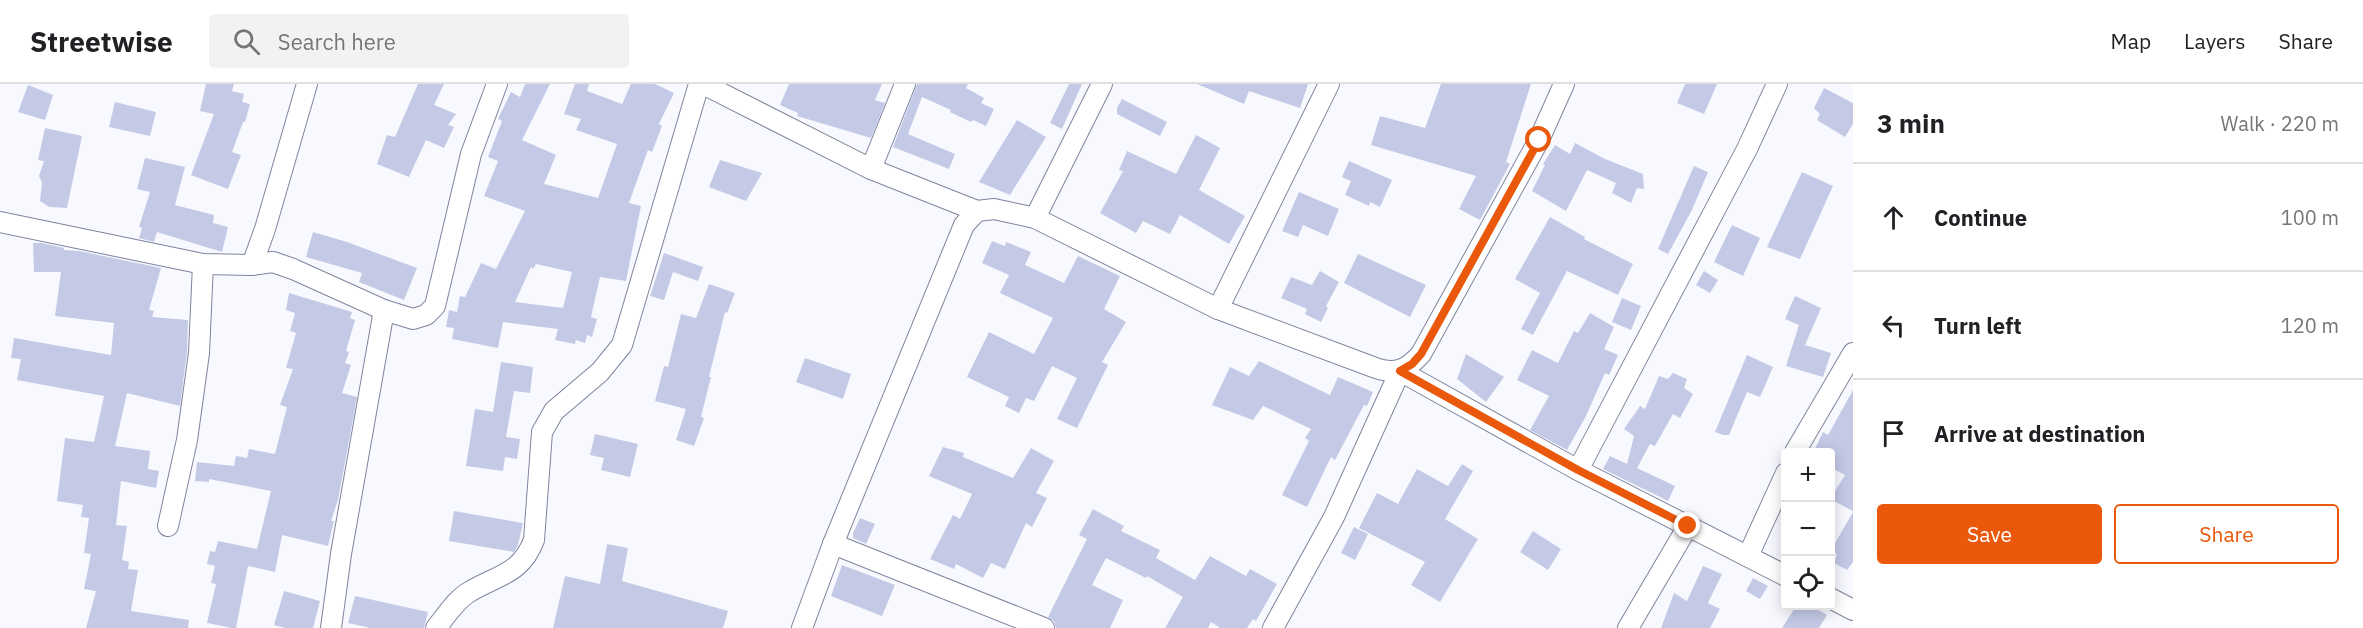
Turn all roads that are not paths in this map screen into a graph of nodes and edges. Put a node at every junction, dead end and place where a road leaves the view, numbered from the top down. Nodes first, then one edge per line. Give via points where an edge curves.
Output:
1 (307, 84) edge
2 (497, 84) edge
3 (701, 84) edge
4 (905, 84) edge
5 (1102, 84) edge
6 (1329, 84) edge
7 (1564, 84) edge
8 (1777, 84) edge
9 (871, 169) junction
10 (976, 212) junction
11 (1035, 218) junction
12 (0, 222) edge
13 (203, 264) junction
14 (252, 265) junction
15 (1218, 309) junction
16 (384, 310) junction
17 (1853, 353) edge
18 (1400, 371) junction
19 (1798, 448) edge
20 (1578, 470) junction
21 (1781, 482) edge
22 (168, 526) dead end
23 (1688, 526) junction
24 (833, 544) junction
25 (1748, 556) junction
26 (1781, 574) edge
27 (1835, 601) edge
28 (1853, 610) edge
29 (331, 628) edge
30 (436, 628) edge
31 (802, 628) edge
32 (1044, 628) edge
33 (1273, 628) edge
34 (1628, 628) edge

1 - 14 street
2 - 16 street via 471,154 435,306 426,315 413,319
3 - 9 street
3 - 30 street via 622,345 600,372 554,411 542,432 534,540 529,553 501,577 469,591
4 - 9 street
5 - 11 street
6 - 15 street
7 - 18 street via 1539,140 1421,354
8 - 20 street via 1747,149
9 - 10 street
10 - 11 street via 994,209
10 - 24 street via 964,225
11 - 15 street
12 - 13 street
13 - 14 street
13 - 22 street via 199,353 187,440
14 - 16 street via 273,262
15 - 18 street via 1379,370
16 - 29 street
17 - 19 street
18 - 20 street
18 - 33 street via 1334,517
20 - 23 street
21 - 25 street
23 - 25 street
23 - 34 street
24 - 31 street
24 - 32 street
25 - 26 street
27 - 28 street

